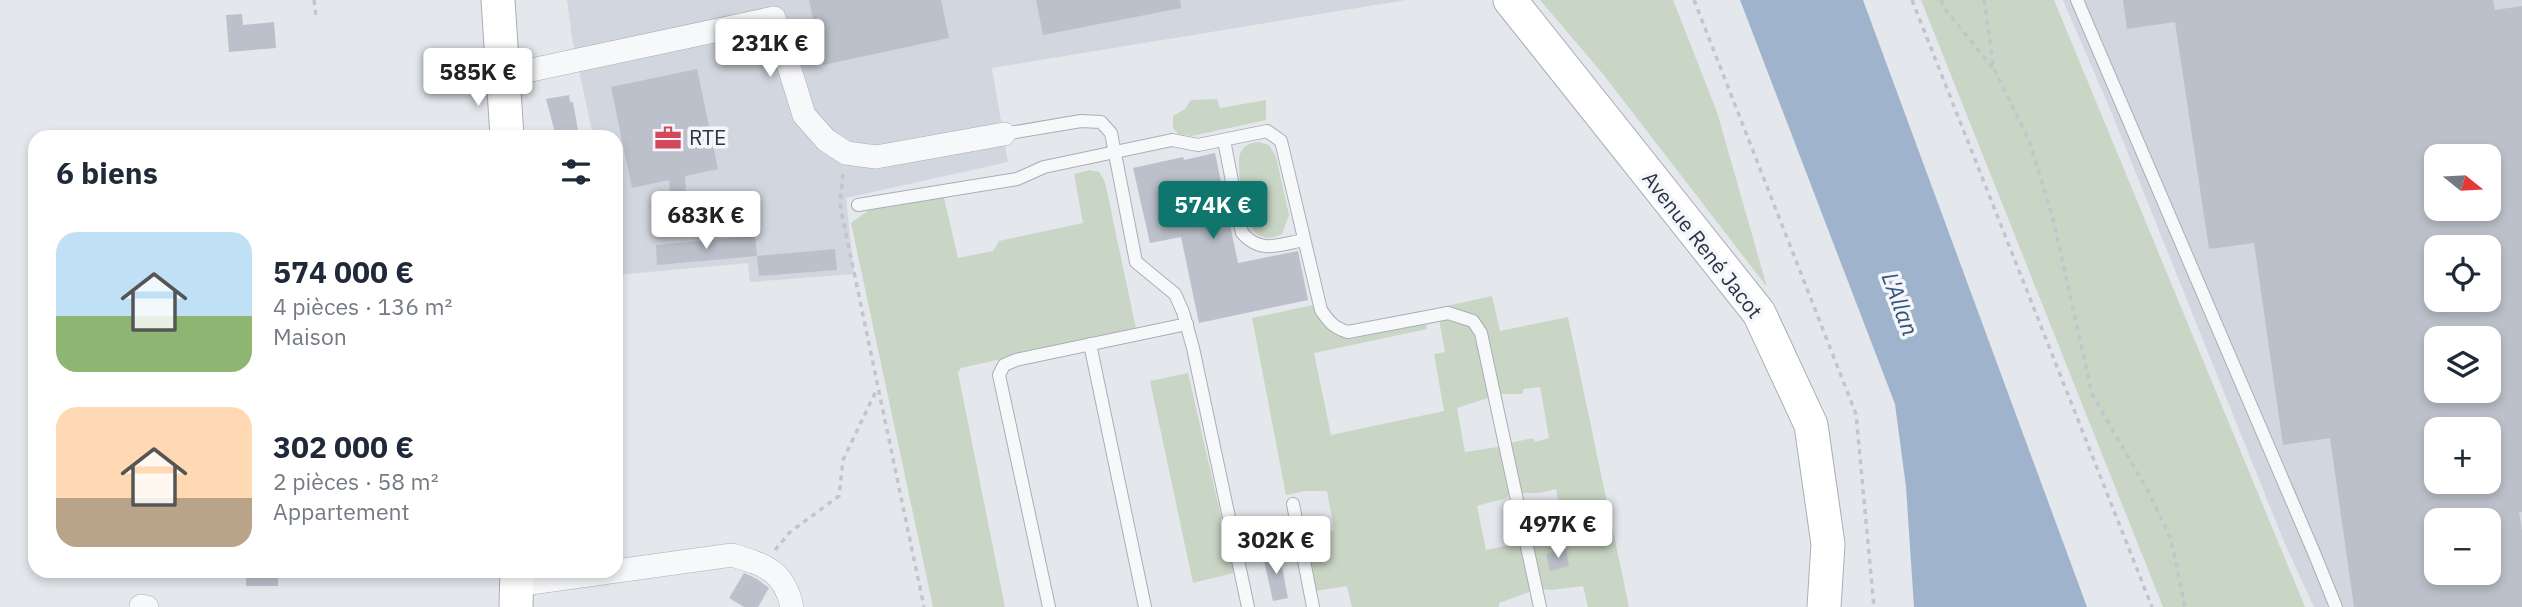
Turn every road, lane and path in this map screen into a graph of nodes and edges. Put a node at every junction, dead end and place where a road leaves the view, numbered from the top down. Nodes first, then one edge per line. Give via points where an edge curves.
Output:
1 (314, 0) edge
2 (498, 0) edge
3 (1510, 0) edge
4 (1694, 0) edge
5 (1912, 0) edge
6 (1941, 0) edge
7 (1984, 0) edge
8 (2077, 0) edge
9 (316, 16) dead end
10 (1994, 69) junction
11 (503, 76) junction
12 (507, 130) edge
13 (1004, 134) joint
14 (1224, 140) junction
15 (1115, 152) junction
16 (845, 153) junction
17 (858, 205) dead end
18 (1304, 240) junction
19 (1187, 324) junction
20 (1090, 344) junction
21 (878, 388) junction
22 (1293, 504) dead end
23 (763, 564) junction
24 (623, 572) edge
25 (581, 578) edge
26 (516, 588) edge
27 (792, 607) edge
28 (924, 607) edge
29 (1049, 607) edge
30 (1145, 607) edge
31 (1248, 607) edge
32 (1313, 607) edge
33 (1540, 607) edge
34 (1824, 607) edge
35 (1874, 607) edge
36 (2152, 607) edge
37 (2185, 607) edge
38 (2336, 607) edge

1 - 9 path
2 - 11 main road
3 - 34 main road, Avenue René Jacot via 1759,313 1811,425 1828,544
4 - 35 path via 1856,414
5 - 36 path
6 - 10 path
7 - 10 path
8 - 38 lane
10 - 37 path via 2029,140 2053,219 2092,394 2171,539
11 - 12 main road
11 - 16 street via 774,18 804,114 825,140
13 - 15 lane via 1101,122 1111,133
13 - 16 street via 876,157
14 - 15 lane via 1198,145 1172,140
14 - 18 lane via 1267,131 1281,141
14 - 18 lane via 1241,233 1252,244 1264,247
15 - 17 lane via 1044,167 1017,179
15 - 19 lane via 1136,262 1175,294
16 - 21 path via 840,205
18 - 33 lane via 1321,310 1335,328 1348,332 1448,313 1473,321 1481,333
19 - 20 lane
19 - 31 lane
20 - 29 lane via 1016,359 1004,365 999,375
20 - 30 lane
21 - 23 path via 844,460 839,496 790,532
21 - 28 path
22 - 32 lane
23 - 24 street via 732,555
23 - 27 street via 788,586
25 - 26 street

